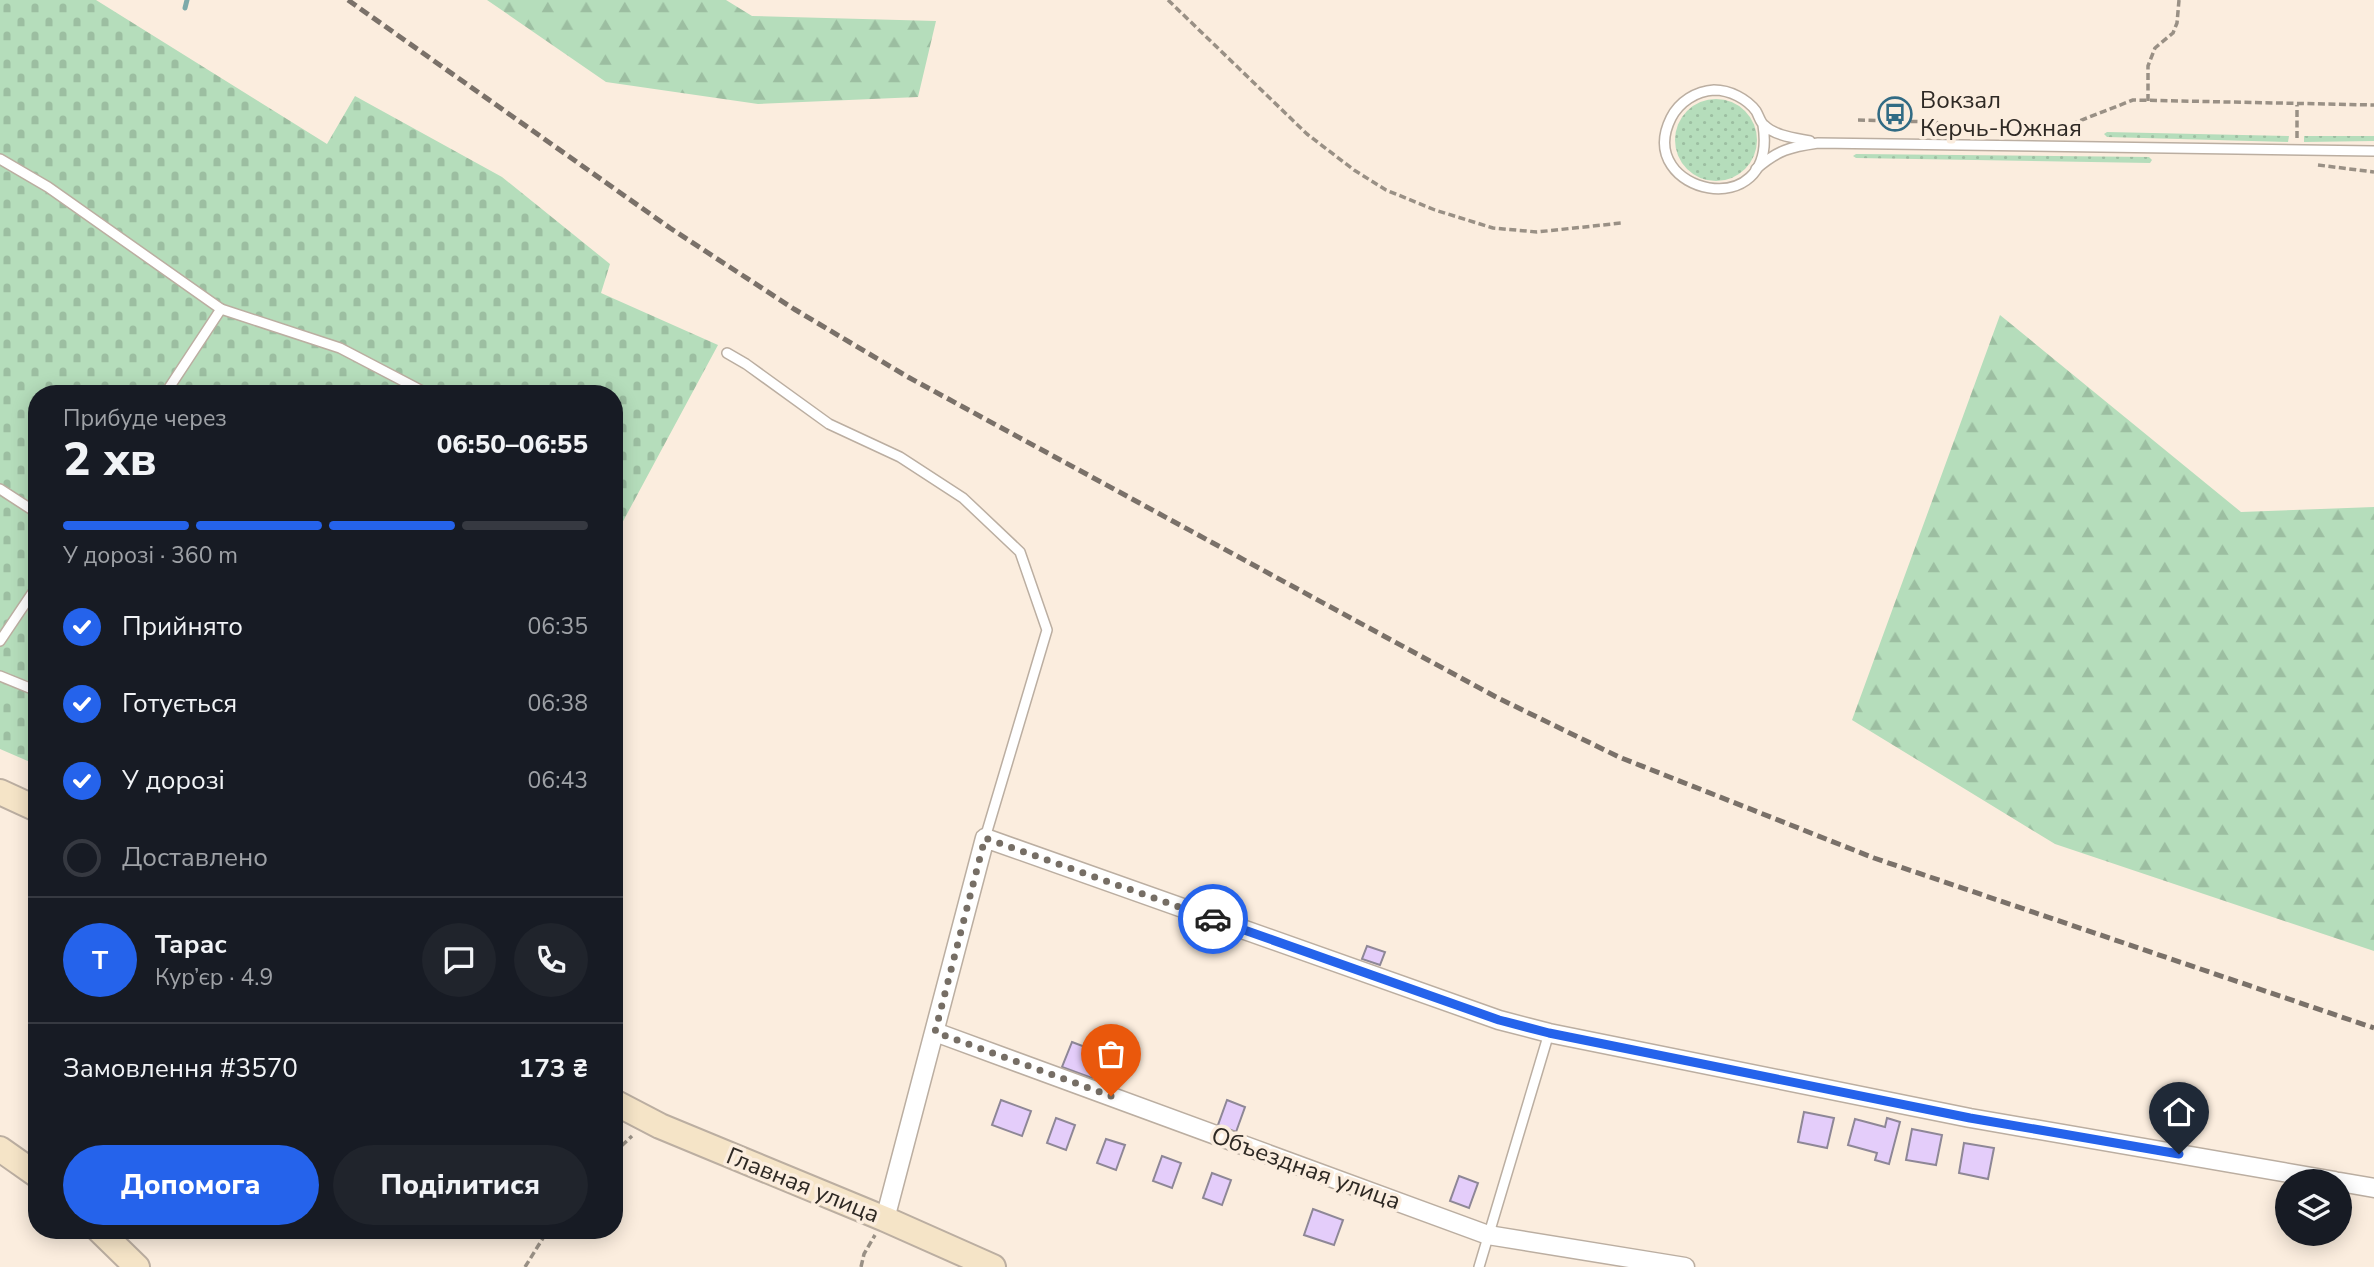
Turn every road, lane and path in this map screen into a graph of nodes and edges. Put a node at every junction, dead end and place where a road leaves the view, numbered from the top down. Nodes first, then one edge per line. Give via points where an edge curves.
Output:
1 (1168, 0) edge
2 (2179, 0) edge
3 (2148, 101) junction
4 (2374, 105) edge
5 (1858, 120) dead end
6 (1763, 125) junction
7 (1999, 132) dead end
8 (2039, 132) dead end
9 (1818, 143) junction
10 (2374, 151) edge
11 (0, 159) edge
12 (1756, 169) junction
13 (1621, 223) dead end
14 (221, 309) junction
15 (727, 354) dead end
16 (170, 385) edge
17 (411, 385) edge
18 (0, 489) edge
19 (28, 507) edge
20 (28, 599) edge
21 (0, 641) edge
22 (0, 676) edge
23 (28, 687) edge
24 (0, 792) edge
25 (28, 805) edge
26 (985, 838) junction
27 (935, 1032) junction
28 (1549, 1033) junction
29 (623, 1107) edge
30 (0, 1149) edge
31 (28, 1169) edge
32 (2275, 1171) edge
33 (2352, 1184) edge
34 (2374, 1188) edge
35 (885, 1219) junction
36 (1488, 1235) junction
37 (108, 1239) edge
38 (542, 1239) edge
39 (137, 1267) edge
40 (524, 1267) edge
41 (861, 1267) edge
42 (993, 1267) edge
43 (1479, 1267) edge
44 (1685, 1267) edge

1 - 13 path via 1307,134 1386,190 1493,228 1537,232
2 - 3 path via 2173,33 2155,48 2148,66
3 - 4 path
3 - 8 path via 2133,100 2052,132
5 - 7 path via 1933,122
6 - 9 lane
6 - 12 lane via 1763,156
6 - 12 lane via 1745,100 1715,90 1686,100 1675,111 1667,132 1668,155 1675,169 1700,188 1731,187
9 - 10 lane
9 - 12 lane via 1787,147
11 - 14 lane via 48,187
14 - 16 lane
14 - 17 lane via 340,348
15 - 26 lane via 829,424 900,457 963,498 1020,552 1047,630
18 - 19 lane
20 - 21 lane
22 - 23 lane
24 - 25 street
26 - 27 street
26 - 28 street via 1499,1020
27 - 35 street
27 - 36 street, Объездная улица
28 - 32 street via 1970,1118
28 - 36 lane
29 - 35 street, Главная улица
30 - 31 street
33 - 34 street
35 - 41 path via 863,1254
35 - 42 street, Главная улица
36 - 43 lane
36 - 44 street, Объездная улица
37 - 39 street
38 - 40 path

